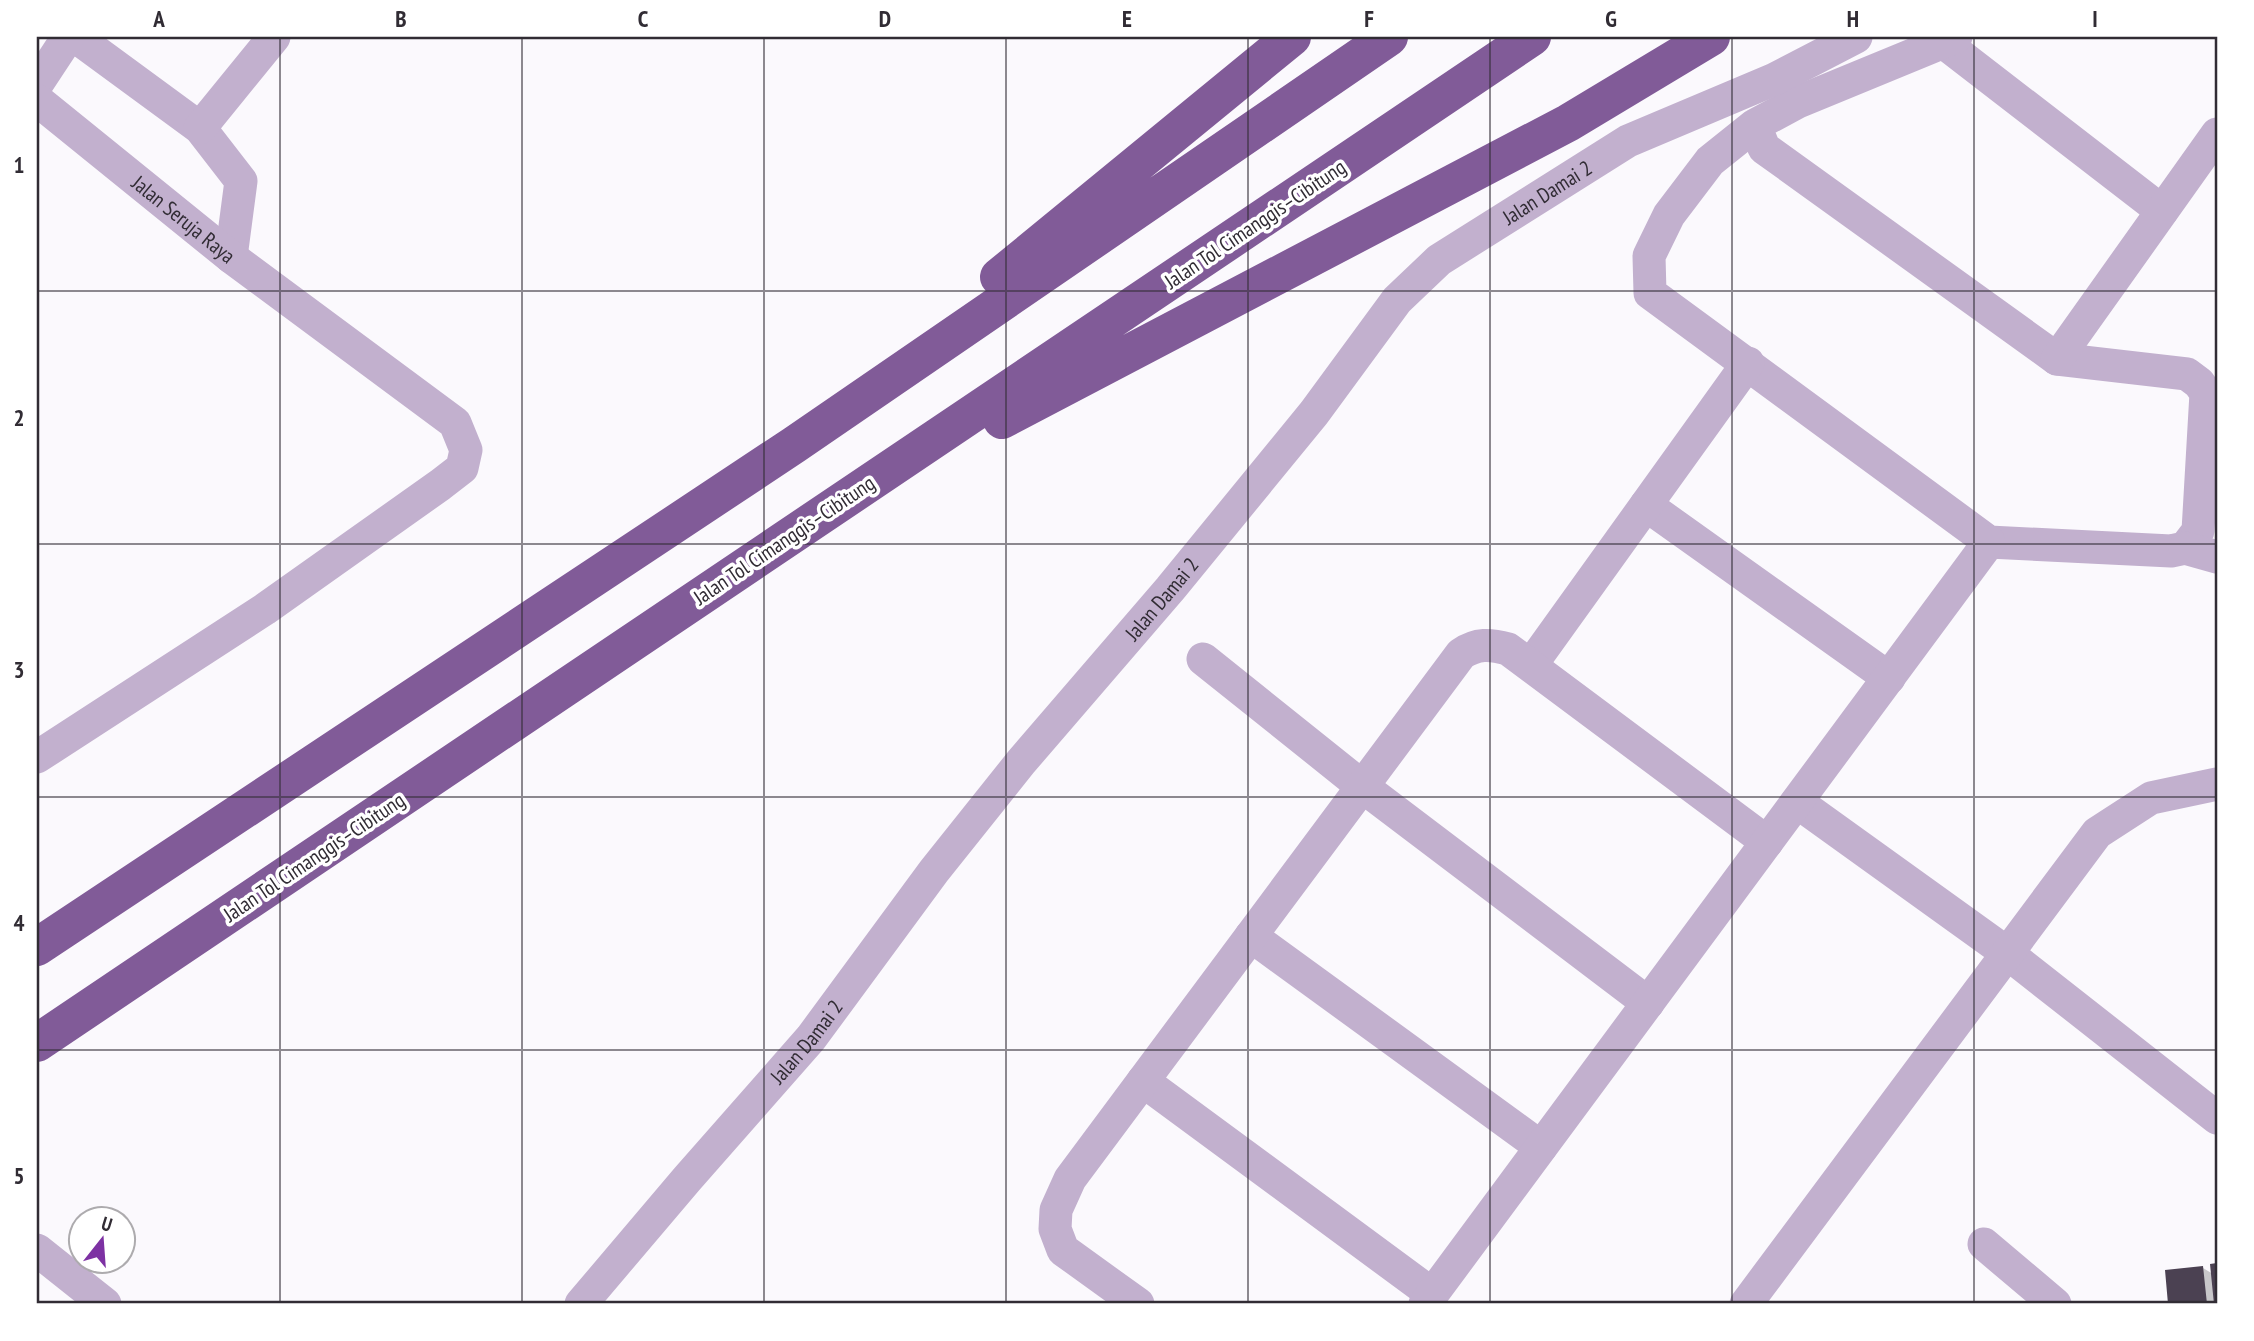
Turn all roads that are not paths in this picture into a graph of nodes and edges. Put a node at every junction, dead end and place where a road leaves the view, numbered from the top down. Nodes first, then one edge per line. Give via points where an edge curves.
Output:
1 (68, 37) edge
2 (76, 37) edge
3 (274, 37) edge
4 (1292, 37) edge
5 (1389, 37) edge
6 (1532, 37) edge
7 (1711, 37) edge
8 (1856, 37) edge
9 (1950, 39) edge
10 (37, 84) edge
11 (37, 100) edge
12 (1755, 125) junction
13 (200, 128) junction
14 (2217, 135) edge
15 (2162, 211) junction
16 (231, 257) junction
17 (2057, 359) junction
18 (1748, 363) junction
19 (794, 444) junction
20 (1646, 505) junction
21 (828, 511) junction
22 (1989, 542) junction
23 (2185, 548) junction
24 (2217, 557) edge
25 (1203, 659) dead end
26 (1531, 666) junction
27 (1889, 678) junction
28 (37, 757) edge
29 (2217, 784) edge
30 (1363, 787) junction
31 (1797, 802) junction
32 (1767, 842) junction
33 (1251, 936) junction
34 (37, 947) edge
35 (2007, 953) junction
36 (1648, 1003) junction
37 (37, 1043) edge
38 (1143, 1081) junction
39 (2217, 1118) edge
40 (1541, 1147) junction
41 (1984, 1244) dead end
42 (38, 1255) edge
43 (1429, 1299) edge
44 (2051, 1303) edge
45 (105, 1304) edge
46 (581, 1304) edge
47 (1138, 1304) edge
48 (1746, 1304) edge

1 - 10 street
2 - 13 street, Jalan Seruja Raya
3 - 13 street
4 - 19 highway
5 - 19 highway
6 - 21 highway, Jalan Tol Cimanggis–Cibitung
7 - 21 highway via 1568,123
8 - 46 street, Jalan Damai 2 via 1775,79 1628,141 1439,260 1397,300 1314,413 943,860 811,1038
9 - 12 street via 1798,102
9 - 15 street
11 - 16 street, Jalan Seruja Raya
12 - 17 street via 1764,148
12 - 18 street via 1710,161 1669,215 1649,256 1650,293
13 - 16 street, Jalan Seruja Raya via 241,181
14 - 15 street
15 - 17 street
16 - 28 street via 455,423 466,450 462,468 265,609
17 - 23 street via 2187,374 2206,393 2198,531
18 - 20 street
18 - 22 street
19 - 34 highway
20 - 26 street
20 - 27 street
21 - 37 highway, Jalan Tol Cimanggis–Cibitung
22 - 23 street
22 - 27 street
23 - 24 street
25 - 30 street
26 - 30 street via 1508,649 1472,646 1461,654
26 - 32 street
27 - 31 street
29 - 35 street via 2151,798 2097,833
30 - 33 street
30 - 36 street
31 - 32 street
31 - 35 street
32 - 36 street
33 - 38 street
33 - 40 street
35 - 39 street
35 - 48 street
36 - 40 street
38 - 43 street
38 - 47 street via 1070,1179 1056,1210 1055,1229 1063,1250
40 - 43 street
41 - 44 street
42 - 45 street

